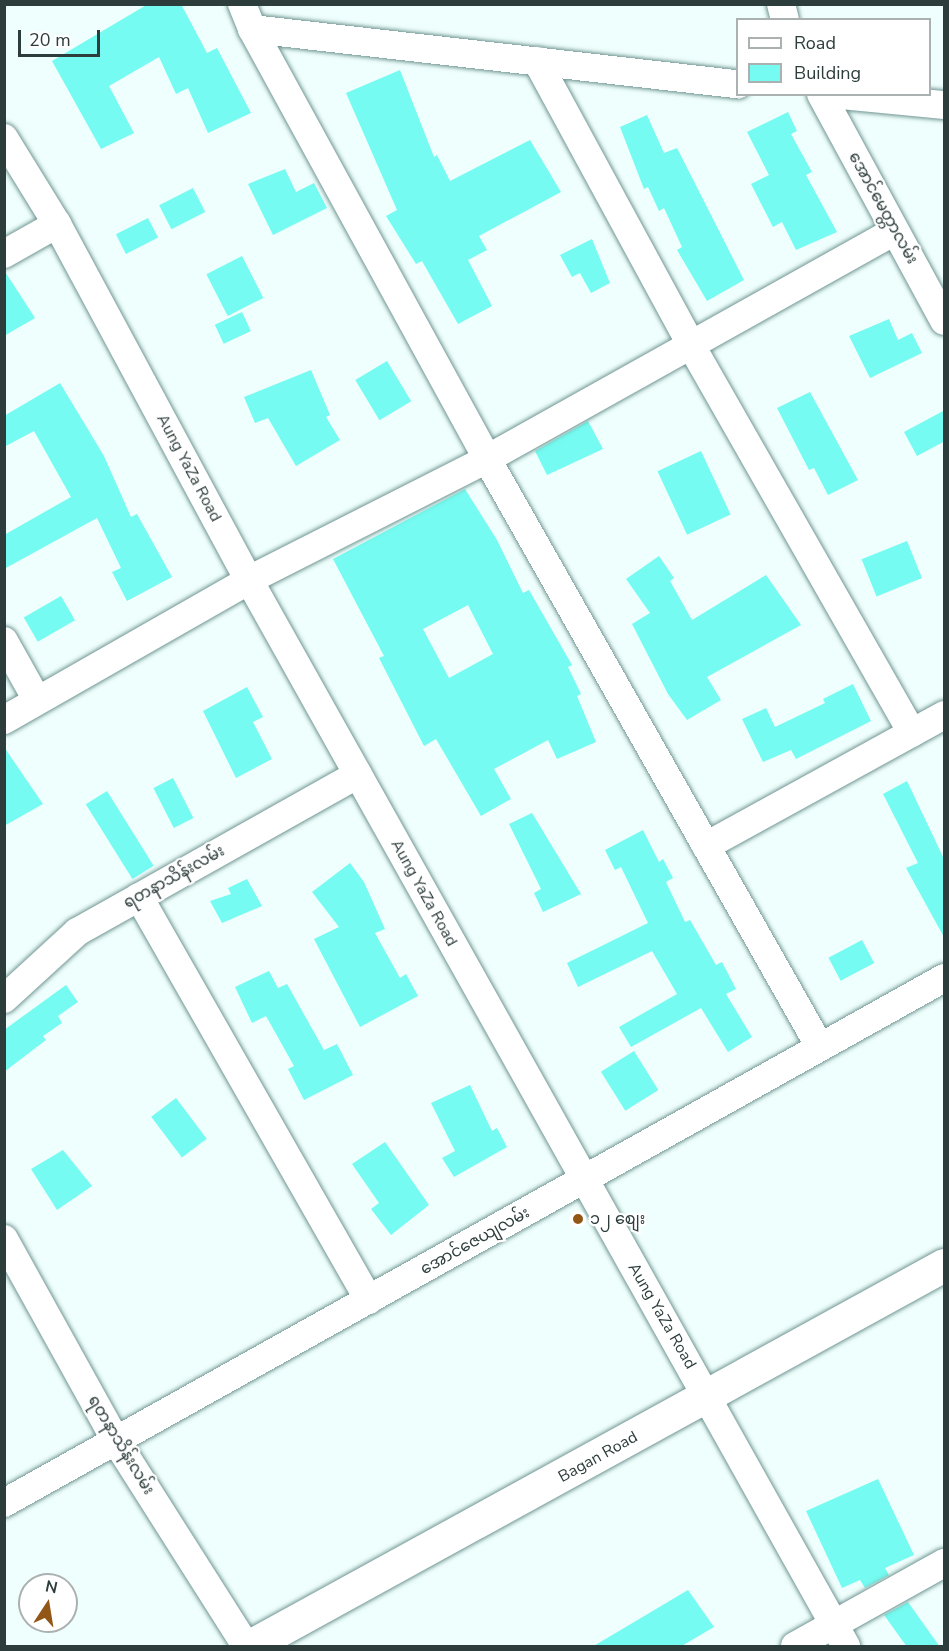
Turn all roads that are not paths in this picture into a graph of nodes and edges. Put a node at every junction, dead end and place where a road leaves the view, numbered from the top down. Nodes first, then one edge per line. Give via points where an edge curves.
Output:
1 (247, 17) edge
2 (537, 62) junction
3 (736, 84) edge
4 (822, 96) edge
5 (852, 96) edge
6 (945, 105) edge
7 (4, 138) edge
8 (57, 224) junction
9 (895, 231) junction
10 (4, 254) edge
11 (945, 321) edge
12 (692, 347) junction
13 (487, 459) junction
14 (249, 580) junction
15 (4, 641) edge
16 (37, 700) junction
17 (945, 715) edge
18 (4, 720) edge
19 (912, 733) junction
20 (358, 774) junction
21 (706, 846) junction
22 (139, 897) junction
23 (945, 978) edge
24 (4, 999) edge
25 (820, 1047) junction
26 (585, 1179) junction
27 (4, 1239) edge
28 (945, 1265) edge
29 (369, 1300) junction
30 (708, 1397) junction
31 (116, 1440) junction
32 (4, 1503) edge
33 (945, 1563) edge
34 (840, 1636) edge
35 (248, 1647) edge
36 (795, 1647) edge

1 - 2 street
1 - 13 street
2 - 3 street
2 - 12 street
4 - 9 street, အောင်မေတ္တာလမ်း
5 - 6 street
7 - 8 street, Aung YaZa Road
8 - 10 street
8 - 14 street, Aung YaZa Road
9 - 11 street, အောင်မေတ္တာလမ်း
9 - 12 street
12 - 13 street
12 - 19 street
13 - 14 street
13 - 21 street
14 - 16 street
14 - 20 street, Aung YaZa Road
15 - 16 street
16 - 18 street
17 - 19 street
19 - 21 street
20 - 22 street, ရတနာသိန်းလမ်း
20 - 26 street, Aung YaZa Road
21 - 25 street
22 - 24 street, ရတနာသိန်းလမ်း via 77,932
22 - 29 street
23 - 25 street, အောင်ဇေယျလမ်း
25 - 26 street, အောင်ဇေယျလမ်း
26 - 29 street, အောင်ဇေယျလမ်း
26 - 30 street, Aung YaZa Road
27 - 31 street, ရတနာသိန်းလမ်း
28 - 30 street, Bagan Road
29 - 31 street, အောင်ဇေယျလမ်း
30 - 34 street, Aung YaZa Road
30 - 35 street, Bagan Road
31 - 32 street, အောင်ဇေယျလမ်း
31 - 35 street, ရတနာသိန်းလမ်း
33 - 34 street
34 - 36 street

